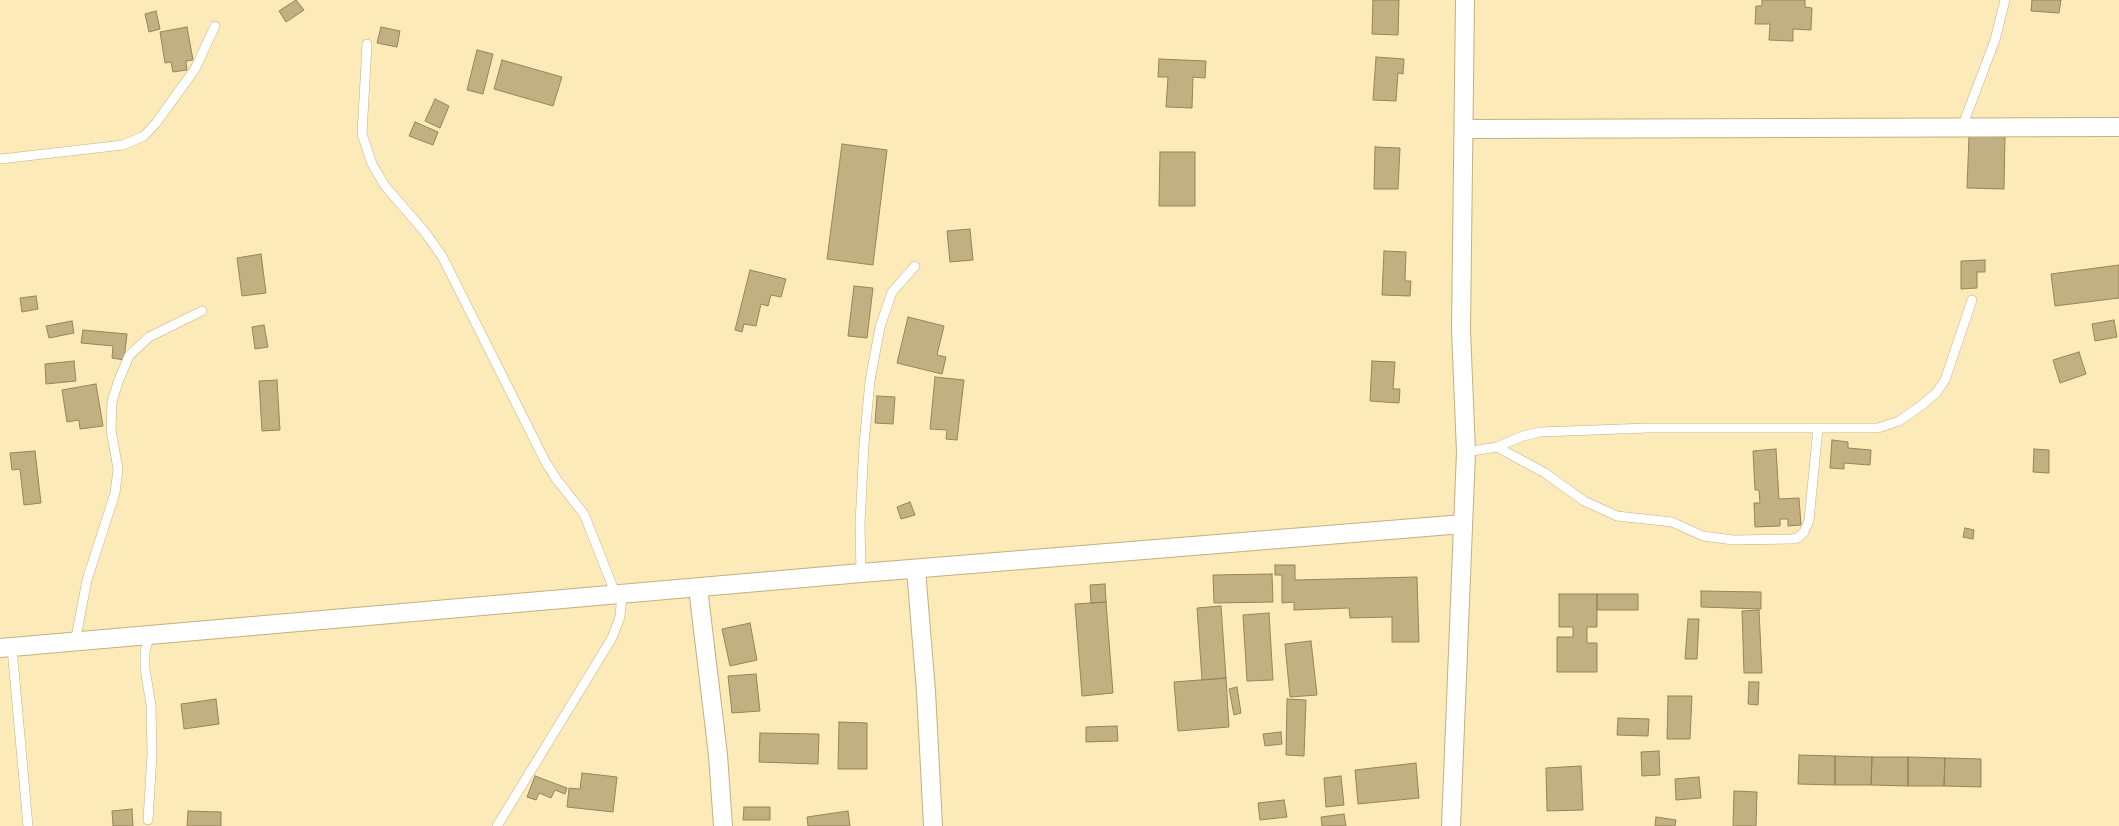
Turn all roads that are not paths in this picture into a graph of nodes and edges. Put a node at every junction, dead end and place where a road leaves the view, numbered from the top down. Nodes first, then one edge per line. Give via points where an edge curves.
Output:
1 (1465, 0) edge
2 (2005, 0) edge
3 (214, 26) dead end
4 (367, 44) dead end
5 (2119, 126) edge
6 (1962, 127) junction
7 (1464, 129) junction
8 (0, 160) edge
9 (915, 266) dead end
10 (1972, 300) dead end
11 (202, 311) dead end
12 (1818, 428) junction
13 (1497, 447) junction
14 (1466, 452) junction
15 (1463, 524) junction
16 (916, 570) junction
17 (862, 573) junction
18 (698, 588) junction
19 (619, 594) junction
20 (150, 636) junction
21 (75, 642) junction
22 (6, 648) edge
23 (148, 820) dead end
24 (28, 826) edge
25 (497, 826) edge
26 (723, 826) edge
27 (933, 826) edge
28 (1451, 826) edge

1 - 7 street
2 - 6 lane via 1995,40
3 - 8 lane via 195,69 144,136 123,145
4 - 19 lane via 362,134 372,164 385,186 442,256 545,461 584,514
5 - 6 street
6 - 7 street
7 - 14 street via 1461,330
9 - 17 lane via 892,292 880,327 870,381 860,524
10 - 12 lane via 1945,380 1922,405 1899,421 1878,428
11 - 21 lane via 149,337 129,356 118,382 111,416 118,469 115,493 87,580
12 - 13 lane via 1648,428 1540,432
12 - 13 lane via 1809,520 1798,538 1784,540 1733,540 1703,536 1672,522 1616,516 1584,501 1545,473
13 - 14 lane
14 - 15 street
15 - 16 street
15 - 28 street
16 - 17 street
16 - 27 street
17 - 18 street
18 - 19 street
18 - 26 street via 718,755
19 - 20 street
19 - 25 lane via 620,617 612,638
20 - 21 street
20 - 23 lane via 145,651 151,705 152,754
21 - 22 street
22 - 24 lane

